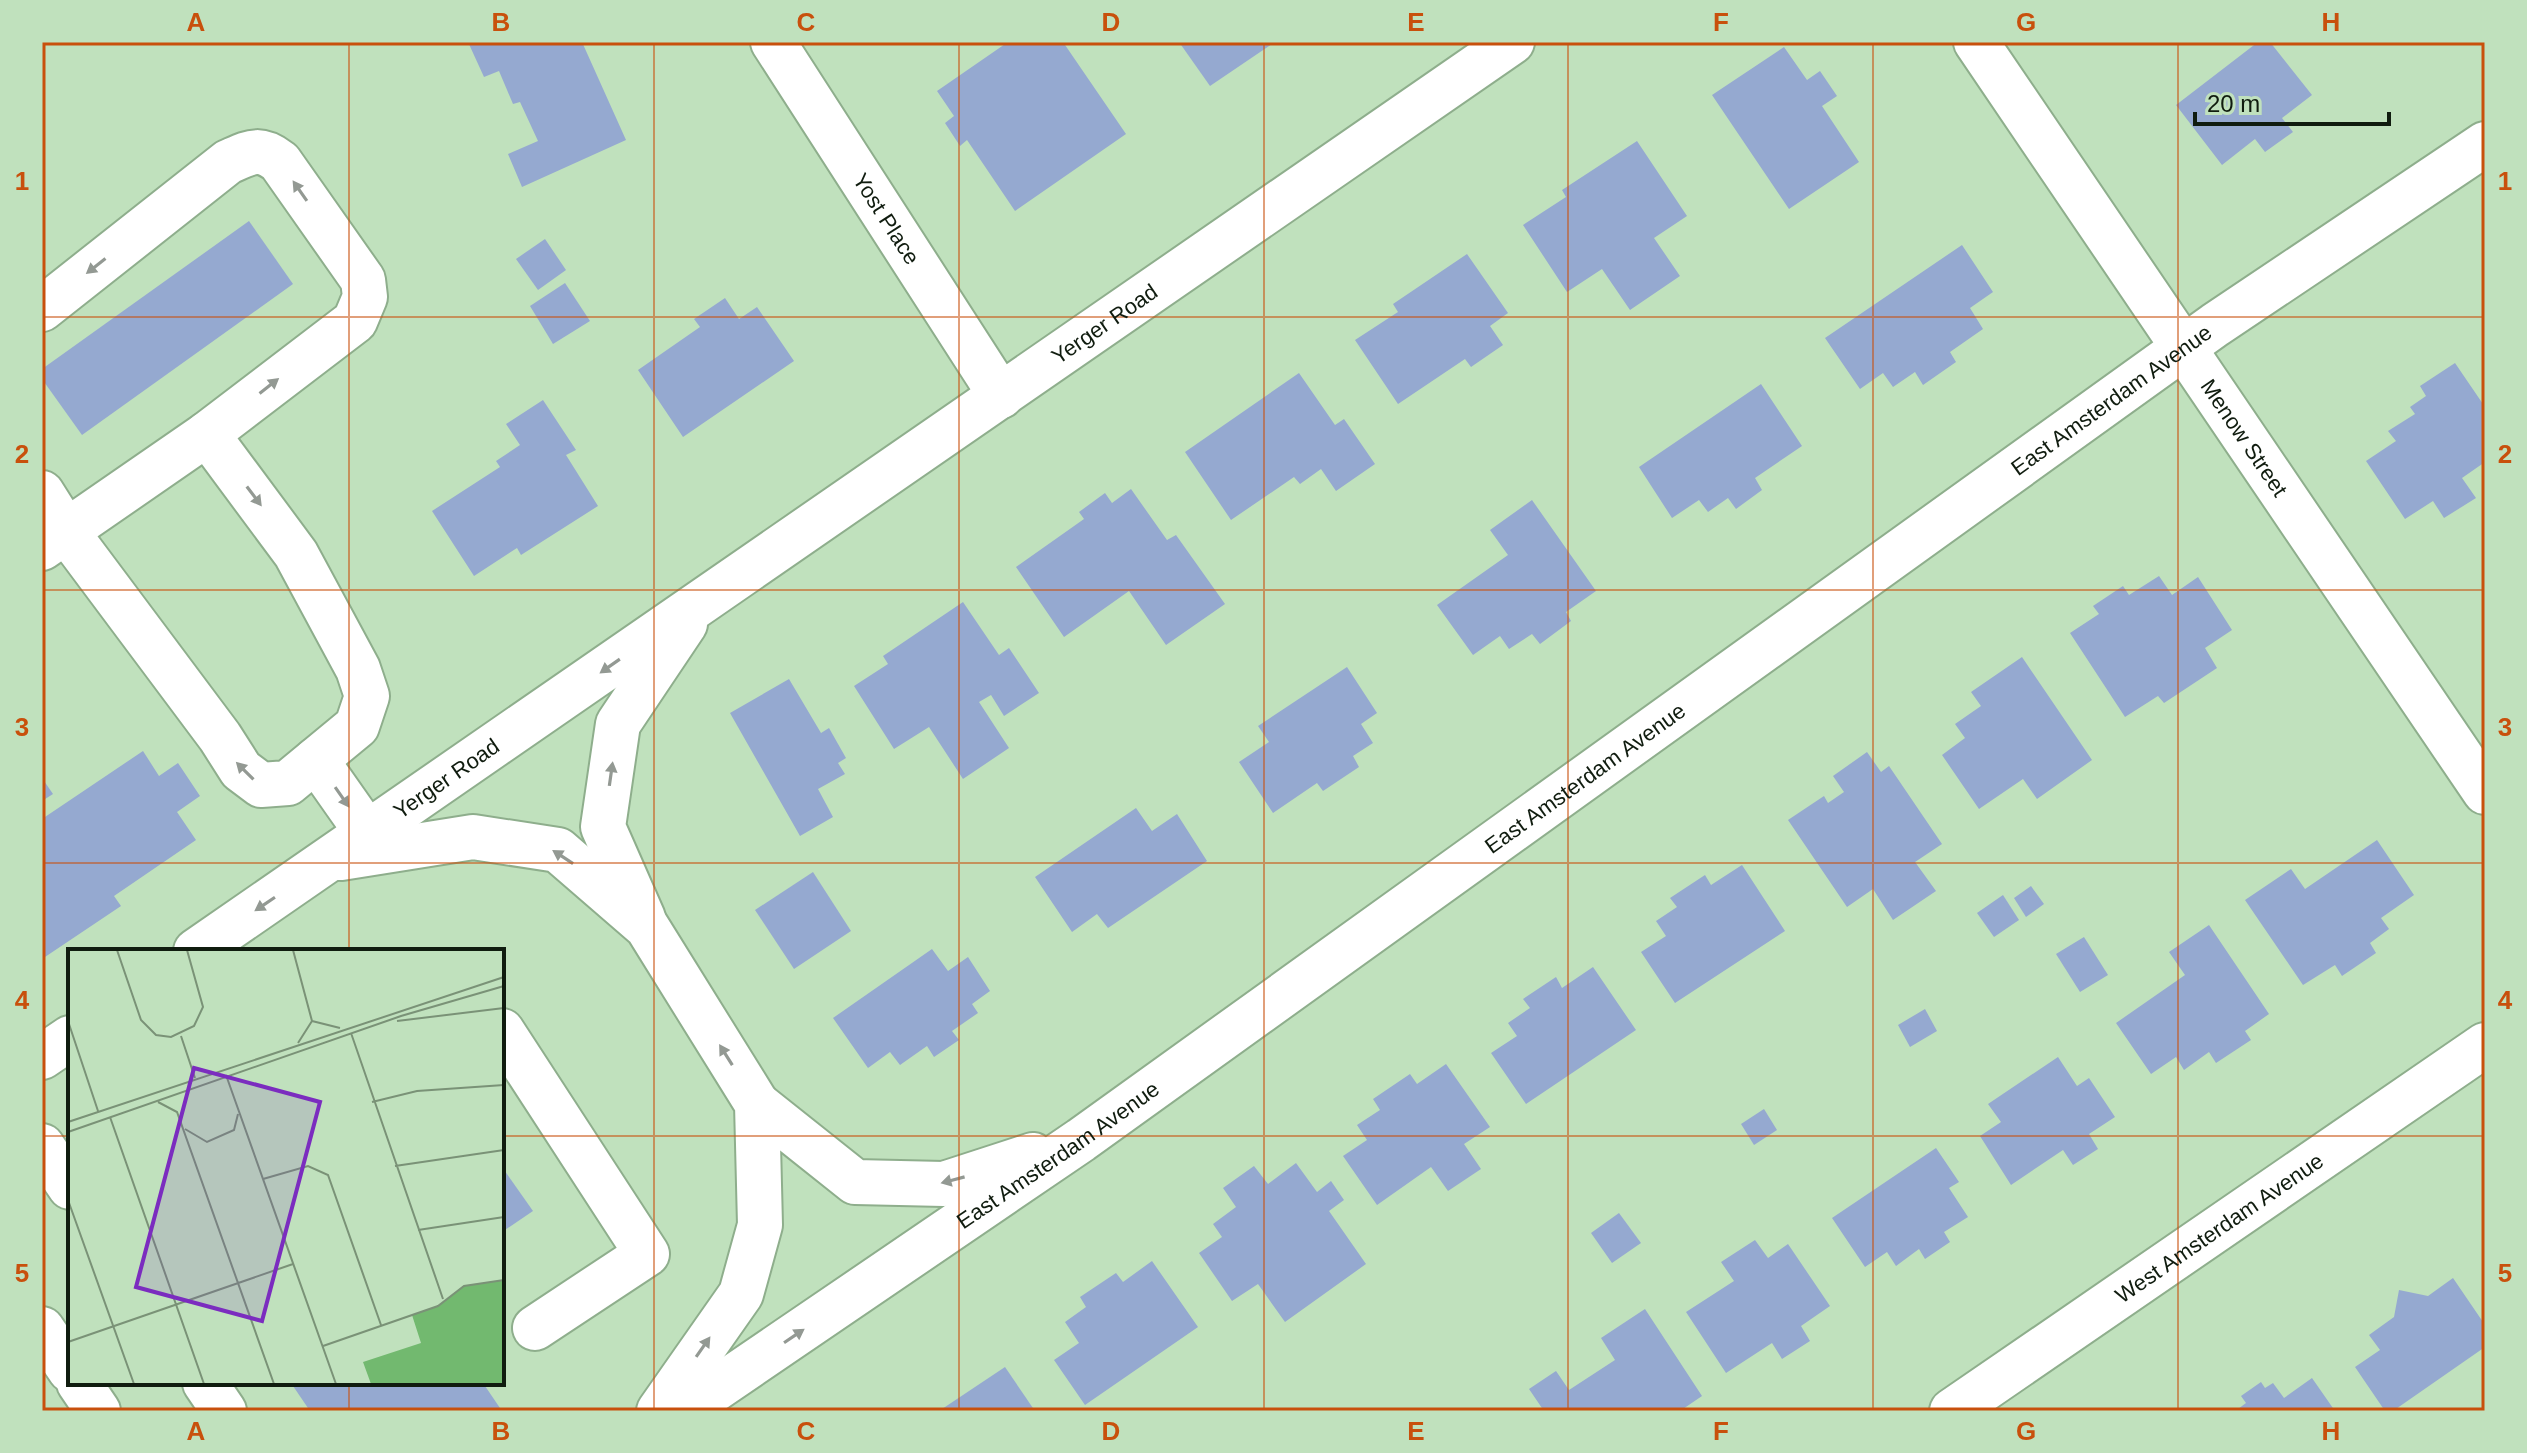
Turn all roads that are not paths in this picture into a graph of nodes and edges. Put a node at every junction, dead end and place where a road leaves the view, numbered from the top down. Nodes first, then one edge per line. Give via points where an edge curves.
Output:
1 (773, 42) edge
2 (1512, 42) edge
3 (1976, 42) edge
4 (2485, 144) edge
5 (42, 309) edge
6 (2184, 347) junction
7 (1001, 396) junction
8 (207, 434) junction
9 (42, 493) edge
10 (54, 539) edge
11 (697, 605) junction
12 (316, 760) junction
13 (2485, 792) edge
14 (368, 834) junction
15 (329, 860) junction
16 (647, 927) junction
17 (199, 949) edge
18 (504, 1034) edge
19 (68, 1039) edge
20 (2485, 1045) edge
21 (42, 1057) edge
22 (757, 1104) junction
23 (1081, 1140) junction
24 (42, 1146) edge
25 (68, 1184) edge
26 (535, 1328) dead end
27 (42, 1329) edge
28 (68, 1367) edge
29 (80, 1385) edge
30 (206, 1385) edge
31 (731, 1398) edge
32 (98, 1411) edge
33 (224, 1411) edge
34 (659, 1411) edge
35 (683, 1411) edge
36 (1952, 1411) edge

1 - 7 street, Yost Place
2 - 7 street, Yerger Road
3 - 6 street, Menow Street
4 - 6 street, East Amsterdam Avenue
8 -> 5 street via 355,321 365,297 363,280 280,162 266,152 228,162
6 - 13 street, Menow Street
6 - 23 street, East Amsterdam Avenue
7 - 11 street, Yerger Road
8 - 10 street
8 -> 12 street via 296,554 358,669 367,696 357,726
9 - 10 street
12 -> 10 street via 288,783 261,785 241,770 220,737
11 -> 14 street, Yerger Road
16 -> 11 street, Yerger Road via 603,827 618,724
12 -> 14 street
14 - 15 street, Yerger Road
16 -> 15 street via 558,850 473,837
15 -> 17 street, Yerger Road
22 -> 16 street
18 - 26 street via 647,1254
19 - 21 street
20 - 36 street, West Amsterdam Avenue
23 -> 22 street via 944,1184 855,1182
34 -> 22 street via 741,1294 760,1225
31 -> 23 street, East Amsterdam Avenue
24 - 25 street
27 - 28 street
29 - 32 street
30 - 33 street
31 - 35 street, East Amsterdam Avenue

